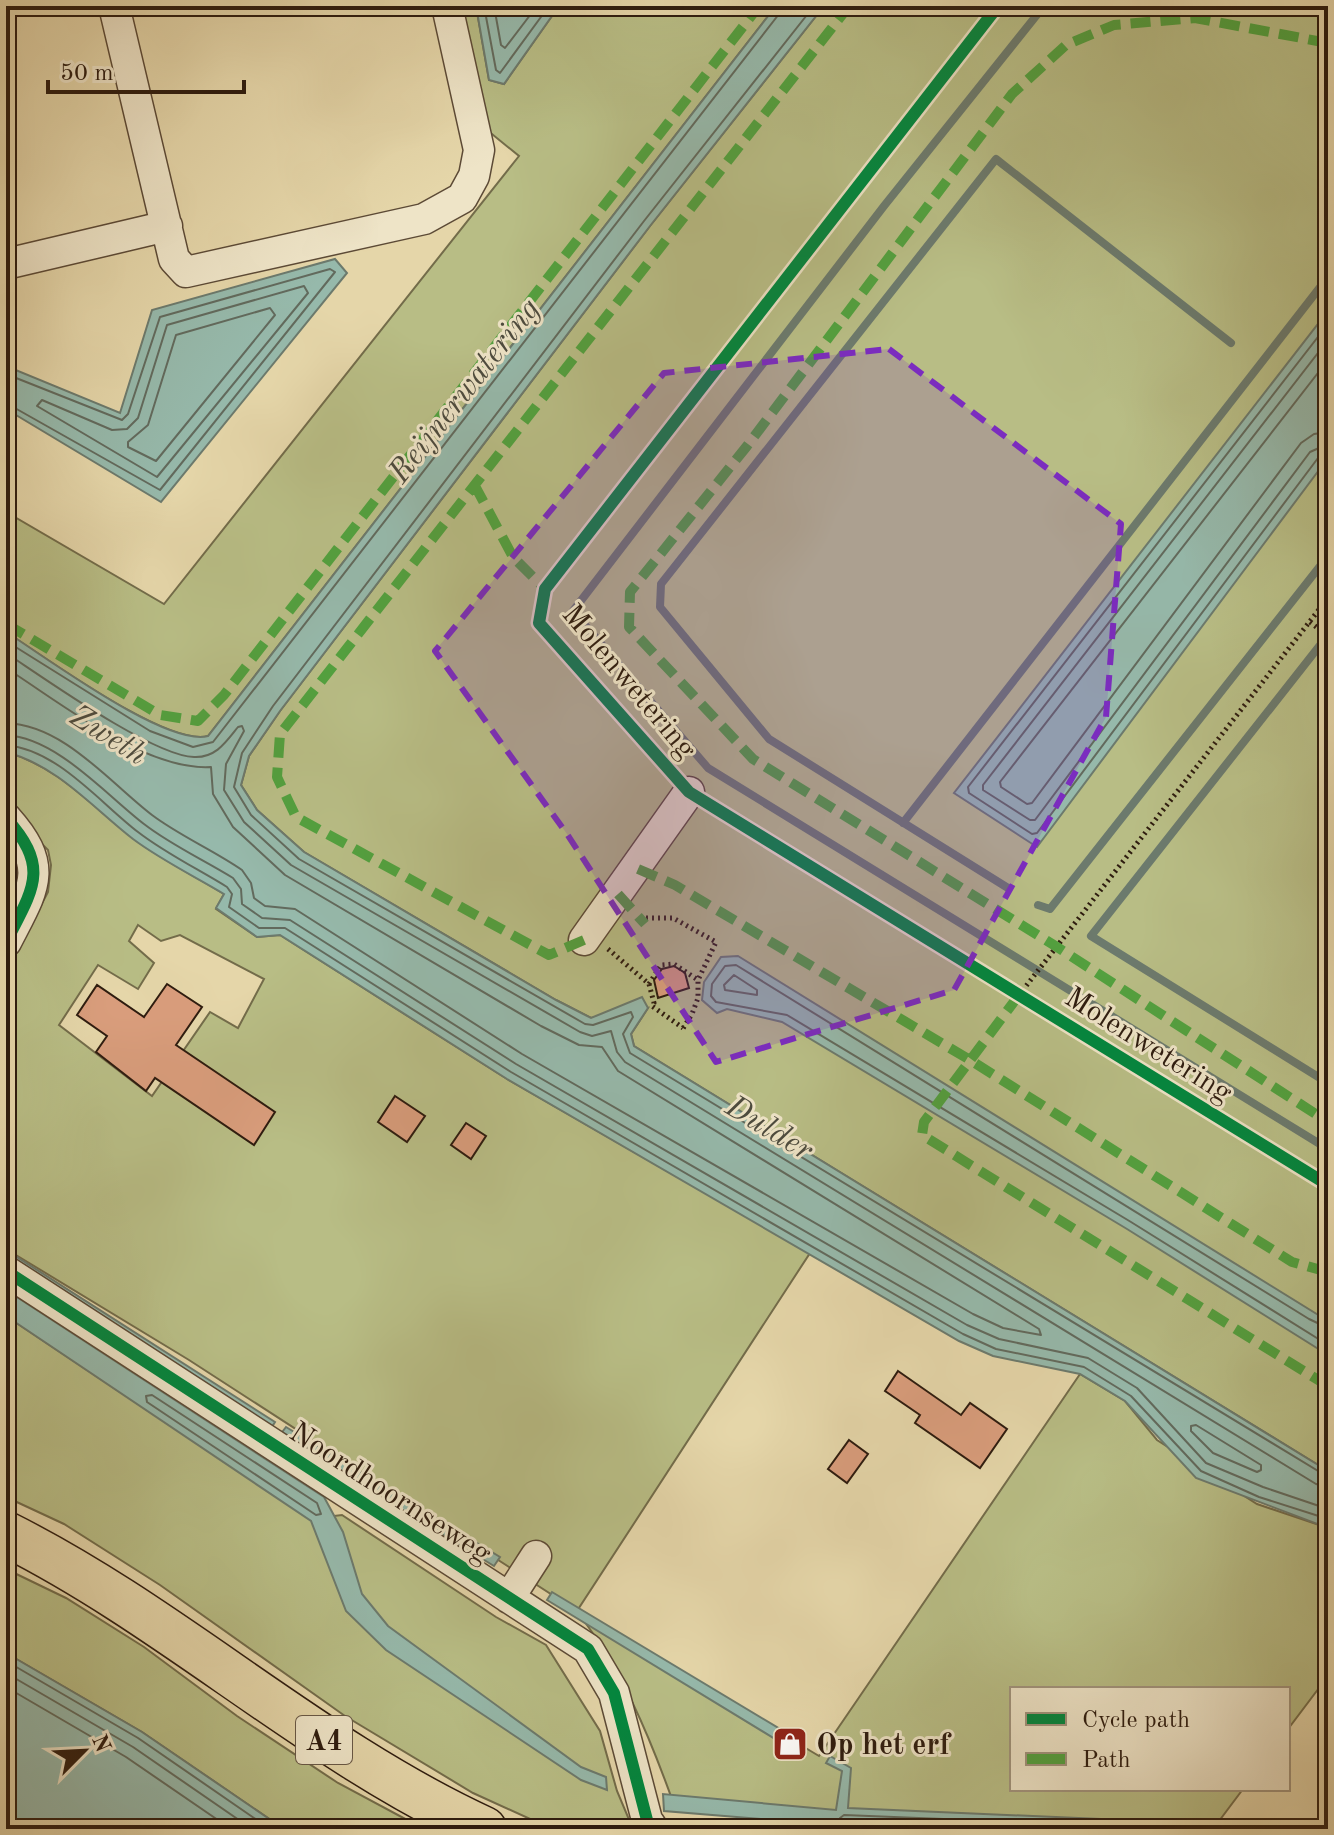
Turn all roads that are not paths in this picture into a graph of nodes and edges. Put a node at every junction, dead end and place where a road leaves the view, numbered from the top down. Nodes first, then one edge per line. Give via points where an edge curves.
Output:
1 (114, 6) edge
2 (447, 6) edge
3 (167, 226) junction
4 (6, 264) edge
5 (689, 792) dead end
6 (6, 818) edge
7 (586, 936) road end
8 (6, 942) edge
9 (6, 1271) edge
10 (6, 1534) edge
11 (536, 1556) dead end
12 (509, 1598) junction
13 (484, 1829) edge
14 (653, 1829) edge

1 - 3 street
2 - 3 street via 479,150 474,176 453,205 424,219 194,272 186,272 174,259
3 - 4 street
5 - 7 street
6 - 8 street via 35,862 35,885
9 - 12 street, Noordhoornseweg
10 - 13 highway, A4 via 89,1578 340,1751
11 - 12 street
12 - 14 street, Noordhoornseweg via 588,1649 614,1693

